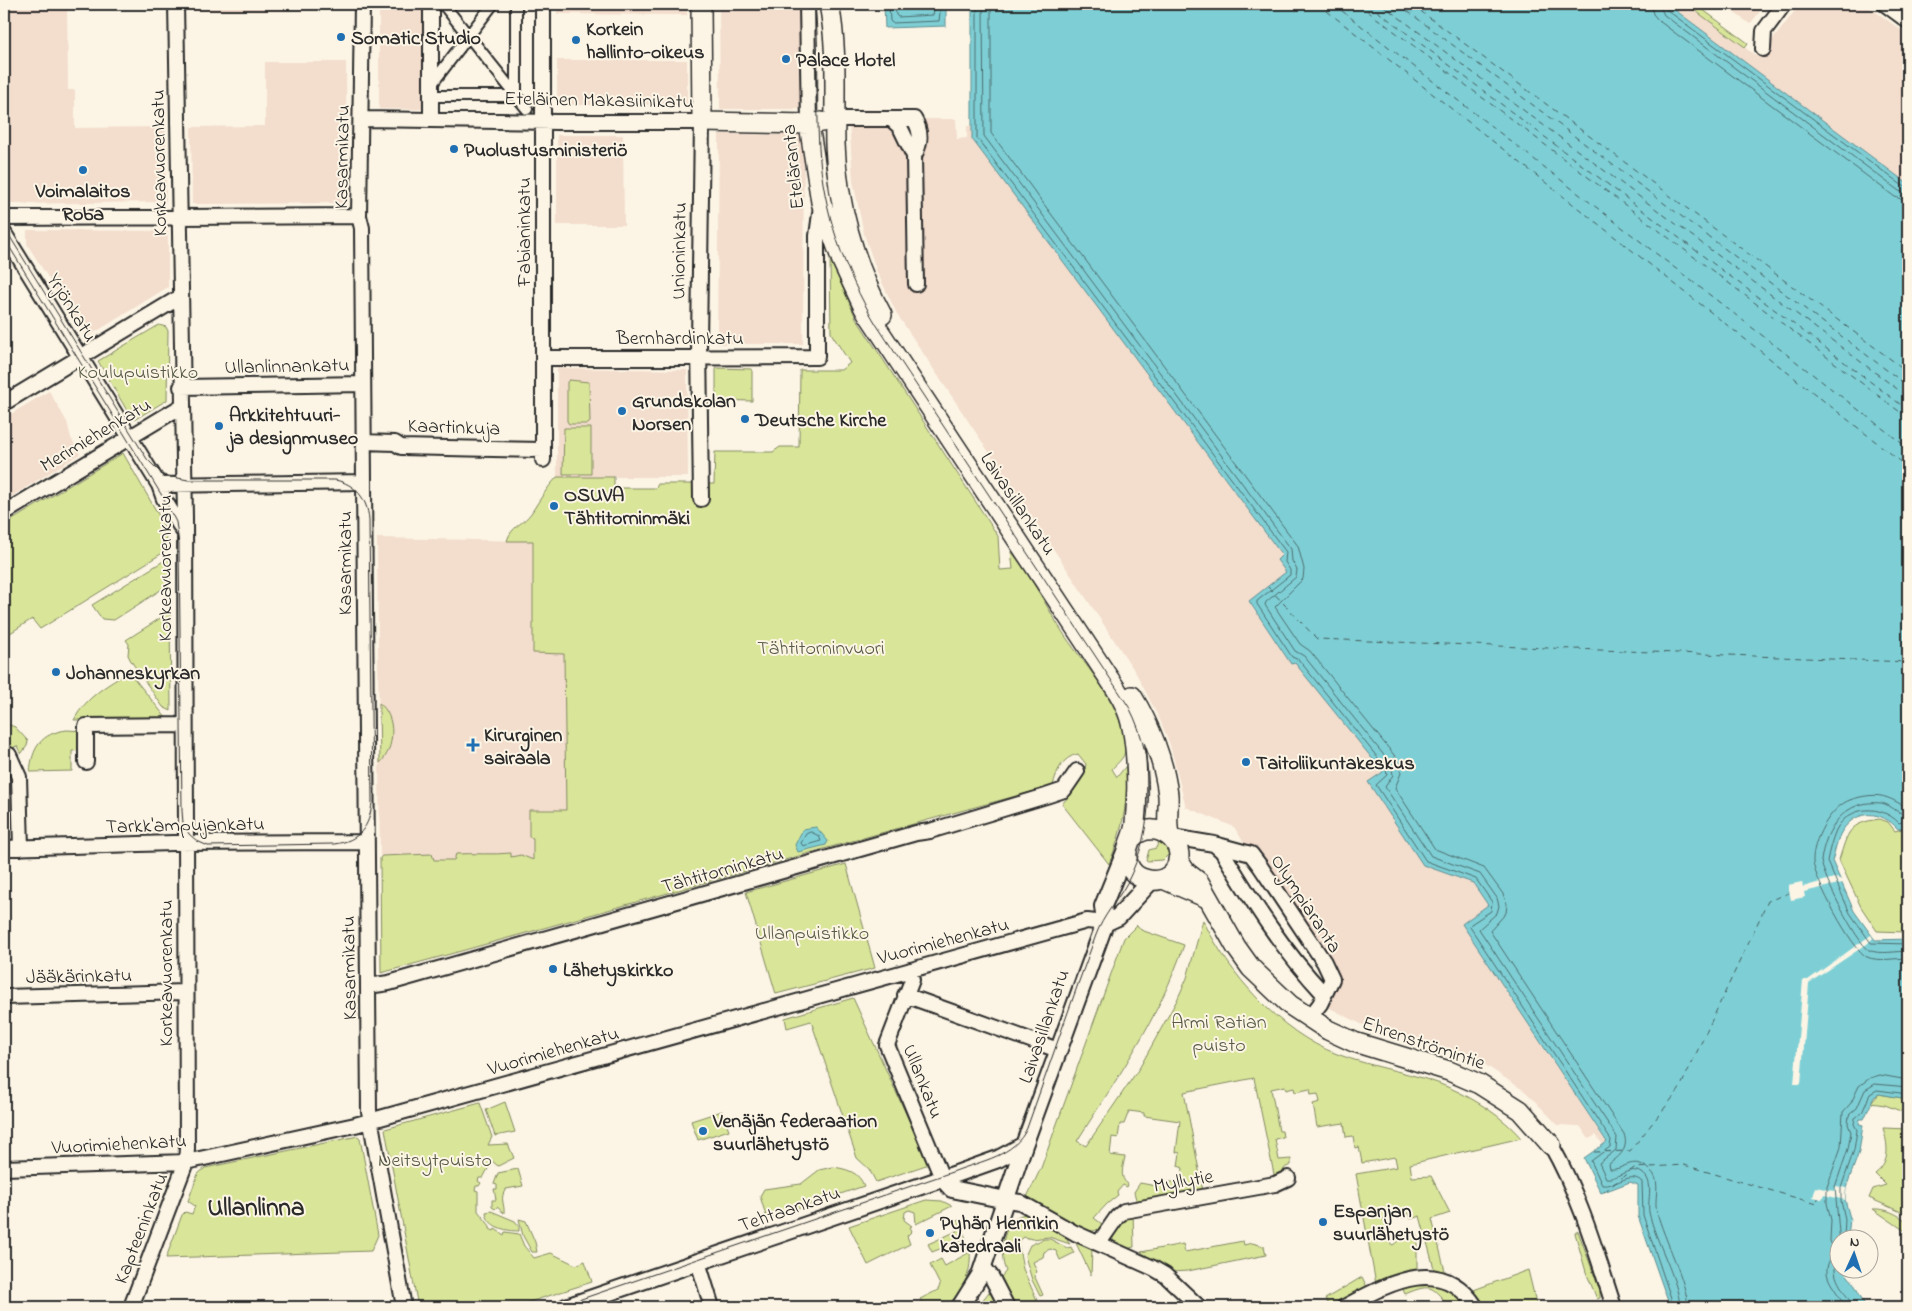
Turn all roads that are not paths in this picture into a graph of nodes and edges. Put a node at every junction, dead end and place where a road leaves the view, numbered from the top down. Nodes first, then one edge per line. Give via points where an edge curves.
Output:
1 (176, 4) edge
2 (362, 4) edge
3 (431, 4) edge
4 (442, 4) edge
5 (494, 4) edge
6 (516, 4) edge
7 (543, 4) edge
8 (701, 4) edge
9 (806, 4) edge
10 (829, 4) edge
11 (1784, 4) edge
12 (1885, 4) edge
13 (1908, 21) edge
14 (468, 36) junction
15 (1763, 49) dead end
16 (431, 91) junction
17 (516, 96) junction
18 (527, 109) dead end
19 (362, 119) junction
20 (431, 119) junction
21 (835, 119) junction
22 (892, 119) junction
23 (544, 122) junction
24 (702, 122) junction
25 (809, 124) junction
26 (914, 156) junction
27 (821, 202) junction
28 (359, 216) junction
29 (180, 217) junction
30 (4, 218) edge
31 (4, 232) edge
32 (916, 284) dead end
33 (180, 297) junction
34 (80, 357) junction
35 (700, 357) junction
36 (817, 357) joint
37 (543, 358) junction
38 (362, 384) junction
39 (181, 386) junction
40 (4, 403) edge
41 (182, 406) junction
42 (129, 436) junction
43 (363, 442) junction
44 (543, 455) joint
45 (364, 482) junction
46 (159, 484) junction
47 (184, 485) junction
48 (702, 499) dead end
49 (4, 513) edge
50 (183, 531) junction
51 (185, 725) junction
52 (4, 755) edge
53 (86, 762) dead end
54 (1077, 771) dead end
55 (1170, 836) junction
56 (367, 842) junction
57 (185, 843) junction
58 (1129, 843) junction
59 (1214, 844) junction
60 (4, 848) edge
61 (21, 848) junction
62 (1178, 860) junction
63 (1157, 880) junction
64 (1207, 898) junction
65 (1105, 923) junction
66 (910, 970) junction
67 (368, 986) junction
68 (185, 992) junction
69 (1324, 994) junction
70 (905, 996) junction
71 (4, 997) edge
72 (1309, 1018) junction
73 (1058, 1050) junction
74 (370, 1122) junction
75 (1024, 1144) junction
76 (1551, 1145) joint
77 (186, 1162) junction
78 (4, 1168) edge
79 (942, 1178) junction
80 (1288, 1178) dead end
81 (1006, 1200) junction
82 (1099, 1243) junction
83 (698, 1262) junction
84 (983, 1266) junction
85 (1348, 1305) edge
86 (131, 1307) edge
87 (404, 1307) edge
88 (566, 1307) edge
89 (712, 1307) edge
90 (960, 1307) edge
91 (1006, 1307) edge
92 (1199, 1307) edge
93 (1476, 1307) edge
94 (1614, 1307) edge

1 - 29 street, Korkeavuorenkatu
2 - 19 street, Kasarmikatu
3 - 16 street
4 - 14 street
5 - 14 street
6 - 17 street
7 - 23 street, Fabianinkatu
8 - 24 main road, Unioninkatu
9 - 25 street, Eteläranta
10 - 21 main road via 835,42
11 - 15 street via 1764,31
12 - 13 street
14 - 16 street
14 - 17 street
16 - 17 street
16 - 20 street
17 - 18 street
19 - 20 street, Eteläinen Makasiinikatu
19 - 28 street, Kasarmikatu
20 - 23 street, Eteläinen Makasiinikatu
21 - 22 street
21 - 25 main road, Eteläinen Makasiinikatu
21 - 55 main road, Laivasillankatu via 842,205 865,278 891,330 1138,707 1164,770
22 - 26 street via 900,127
22 - 26 street via 914,119 920,133 920,145
23 - 24 street, Eteläinen Makasiinikatu
23 - 37 street, Fabianinkatu
24 - 25 main road, Eteläinen Makasiinikatu
24 - 35 street, Unioninkatu
25 - 27 main road, Eteläranta
26 - 32 street
27 - 36 street, Eteläranta via 817,236
27 - 58 main road, Laivasillankatu via 844,266 869,316 1125,704 1134,750 1136,812
28 - 29 street
28 - 38 street, Kasarmikatu via 362,228
29 - 30 street
29 - 33 street, Korkeavuorenkatu
31 - 34 street, Yrjönkatu
33 - 34 street
33 - 39 street, Korkeavuorenkatu
34 - 40 street
34 - 42 street, Yrjönkatu
35 - 36 street, Bernhardinkatu
35 - 37 street, Bernhardinkatu
35 - 48 street, Unioninkatu
37 - 44 street, Fabianinkatu
38 - 39 street, Ullanlinnankatu
38 - 43 street, Kasarmikatu
39 - 41 street, Korkeavuorenkatu
41 - 42 street, Merimiehenkatu
41 - 47 street, Korkeavuorenkatu
42 - 46 street, Yrjönkatu
42 - 49 street, Merimiehenkatu
43 - 44 street, Kaartinkuja via 395,443 401,447 491,448
43 - 45 street, Kasarmikatu
45 - 47 street
45 - 56 street, Kasarmikatu
46 - 47 street
46 - 50 street, Yrjönkatu
47 - 50 street, Korkeavuorenkatu
50 - 51 street, Korkeavuorenkatu
51 - 53 street via 86,726
51 - 57 street, Korkeavuorenkatu
52 - 61 street via 9,755 19,777
54 - 67 street, Tähtitorninkatu via 1064,790 1046,796 552,938
55 - 58 main road via 1161,830 1150,829 1140,832
55 - 59 street, Olympiaranta
55 - 62 main road, Laivasillankatu via 1177,846
56 - 57 street, Tarkk'ampujankatu
56 - 67 street, Kasarmikatu
57 - 61 street, Tarkk'ampujankatu
57 - 68 street, Korkeavuorenkatu
58 - 63 main road, Laivasillankatu via 1127,862 1132,872 1140,878
58 - 65 street, Laivasillankatu via 1103,906
59 - 69 street via 1293,961
59 - 69 street, Olympiaranta via 1251,854 1260,866 1324,962 1332,979
60 - 61 street, Tarkk'ampujankatu
62 - 63 main road via 1174,870
62 - 64 main road, Ehrenströmintie via 1199,882
63 - 64 main road
63 - 65 street via 1118,917
64 - 72 main road, Ehrenströmintie via 1250,968 1272,990
65 - 66 street, Vuorimiehenkatu via 1088,921
65 - 73 street, Laivasillankatu
66 - 70 street, Ullankatu via 912,980
66 - 74 street, Vuorimiehenkatu
67 - 74 street, Kasarmikatu
68 - 71 street, Jääkärinkatu
68 - 77 street, Korkeavuorenkatu
69 - 72 street, Olympiaranta
70 - 73 street
70 - 79 street, Ullankatu via 887,1045
72 - 76 main road, Ehrenströmintie via 1354,1042 1449,1070 1479,1084 1520,1110
73 - 75 street, Laivasillankatu
74 - 77 street, Vuorimiehenkatu
74 - 87 street, Kasarmikatu
75 - 79 street, Tehtaankatu via 998,1159
75 - 81 street, Laivasillankatu
76 - 94 street, Ehrenströmintie via 1582,1211
77 - 78 street, Vuorimiehenkatu
77 - 86 street, Kapteeninkatu
79 - 81 street via 952,1189
79 - 83 street, Tehtaankatu
80 - 82 street, Myllytie via 1275,1184 1124,1211 1116,1217
81 - 82 street via 1020,1202 1060,1226
81 - 84 street, Laivasillankatu
82 - 92 street via 1165,1275
83 - 88 street, Tehtaankatu
83 - 89 street
84 - 90 street, Laivasillankatu via 973,1290
84 - 91 street via 992,1276
85 - 93 street via 1391,1283 1426,1276 1457,1287

